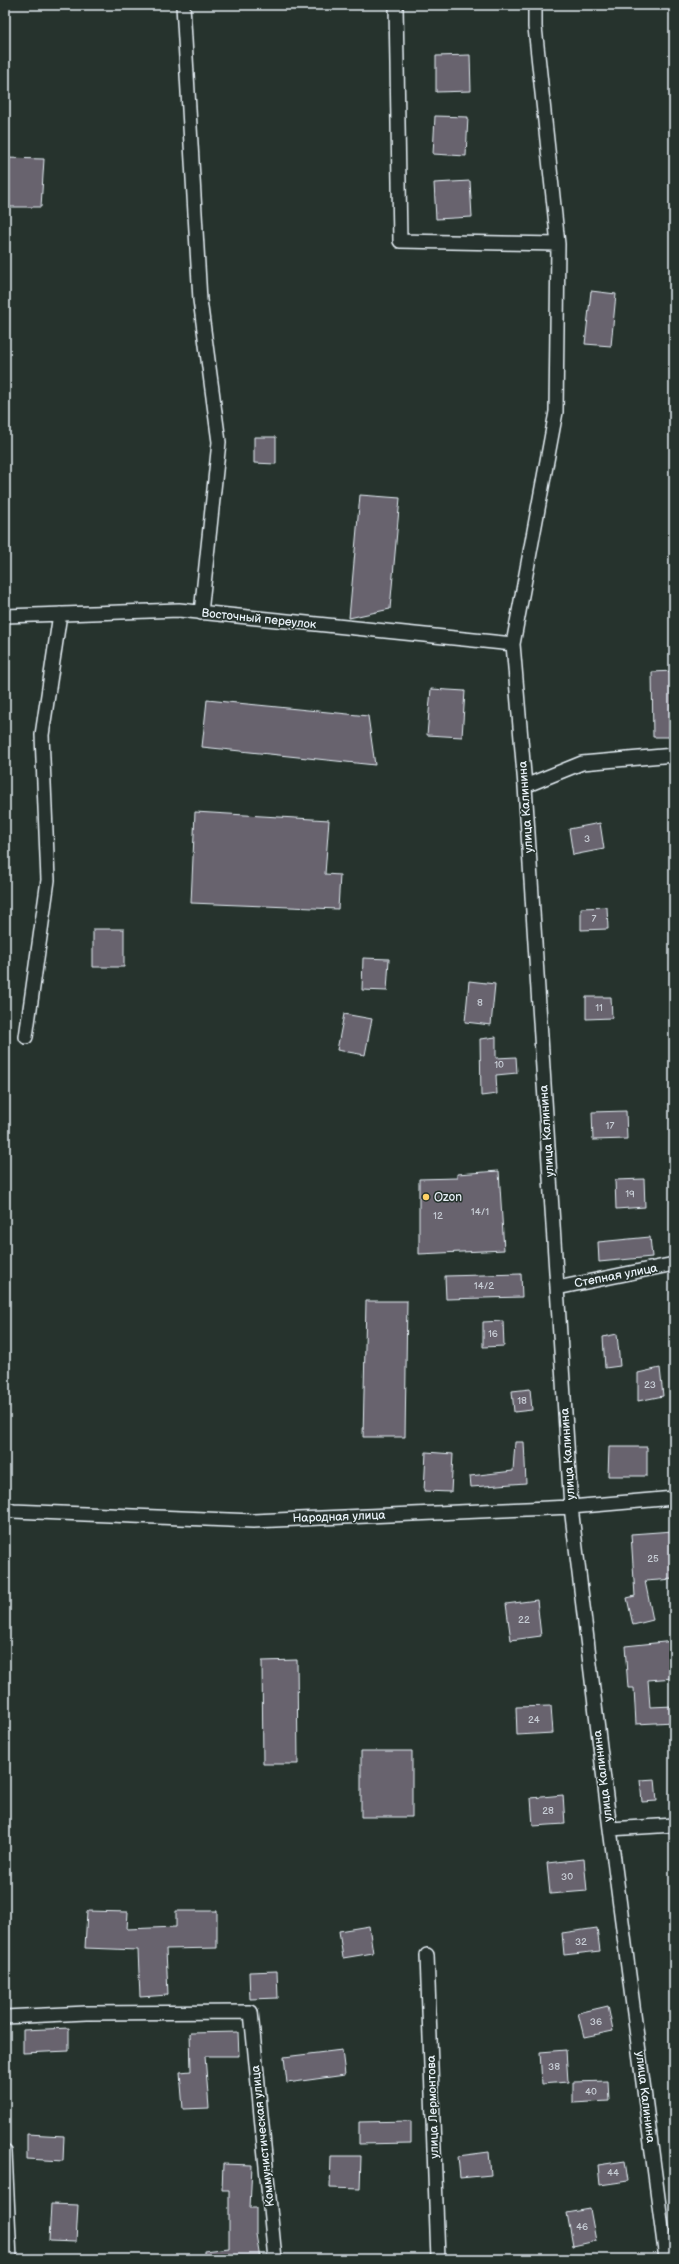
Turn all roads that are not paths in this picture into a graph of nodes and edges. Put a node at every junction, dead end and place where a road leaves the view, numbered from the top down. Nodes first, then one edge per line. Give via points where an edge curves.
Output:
1 (183, 5) edge
2 (396, 5) edge
3 (535, 5) edge
4 (558, 244) junction
5 (201, 613) junction
6 (60, 614) junction
7 (5, 616) edge
8 (513, 644) junction
9 (674, 755) edge
10 (525, 786) junction
11 (26, 1037) dead end
12 (674, 1264) edge
13 (557, 1288) junction
14 (674, 1498) edge
15 (5, 1508) edge
16 (571, 1508) junction
17 (674, 1826) edge
18 (610, 1829) junction
19 (427, 1955) dead end
20 (5, 2017) edge
21 (5, 2152) edge
22 (10, 2259) edge
23 (275, 2259) edge
24 (438, 2259) edge
25 (666, 2259) edge

1 - 5 street via 200,300 219,442
2 - 4 street via 400,241
3 - 4 street, улица Калинина via 535,27
4 - 8 street, улица Калинина via 556,412
5 - 6 street, Восточный переулок via 179,610
5 - 8 street, Восточный переулок
6 - 7 street, Восточный переулок
6 - 11 street via 42,735 48,880
8 - 10 street, улица Калинина
9 - 10 street via 582,763
10 - 13 street, улица Калинина
12 - 13 street, Степная улица
13 - 16 street, улица Калинина
14 - 16 street, Народная улица
15 - 16 street, Народная улица via 13,1511 254,1521
16 - 18 street, улица Калинина
17 - 18 street
18 - 25 street, улица Калинина
19 - 24 street, улица Лермонтова
20 - 23 street, Коммунистическая улица via 86,2013 251,2012
21 - 22 street

